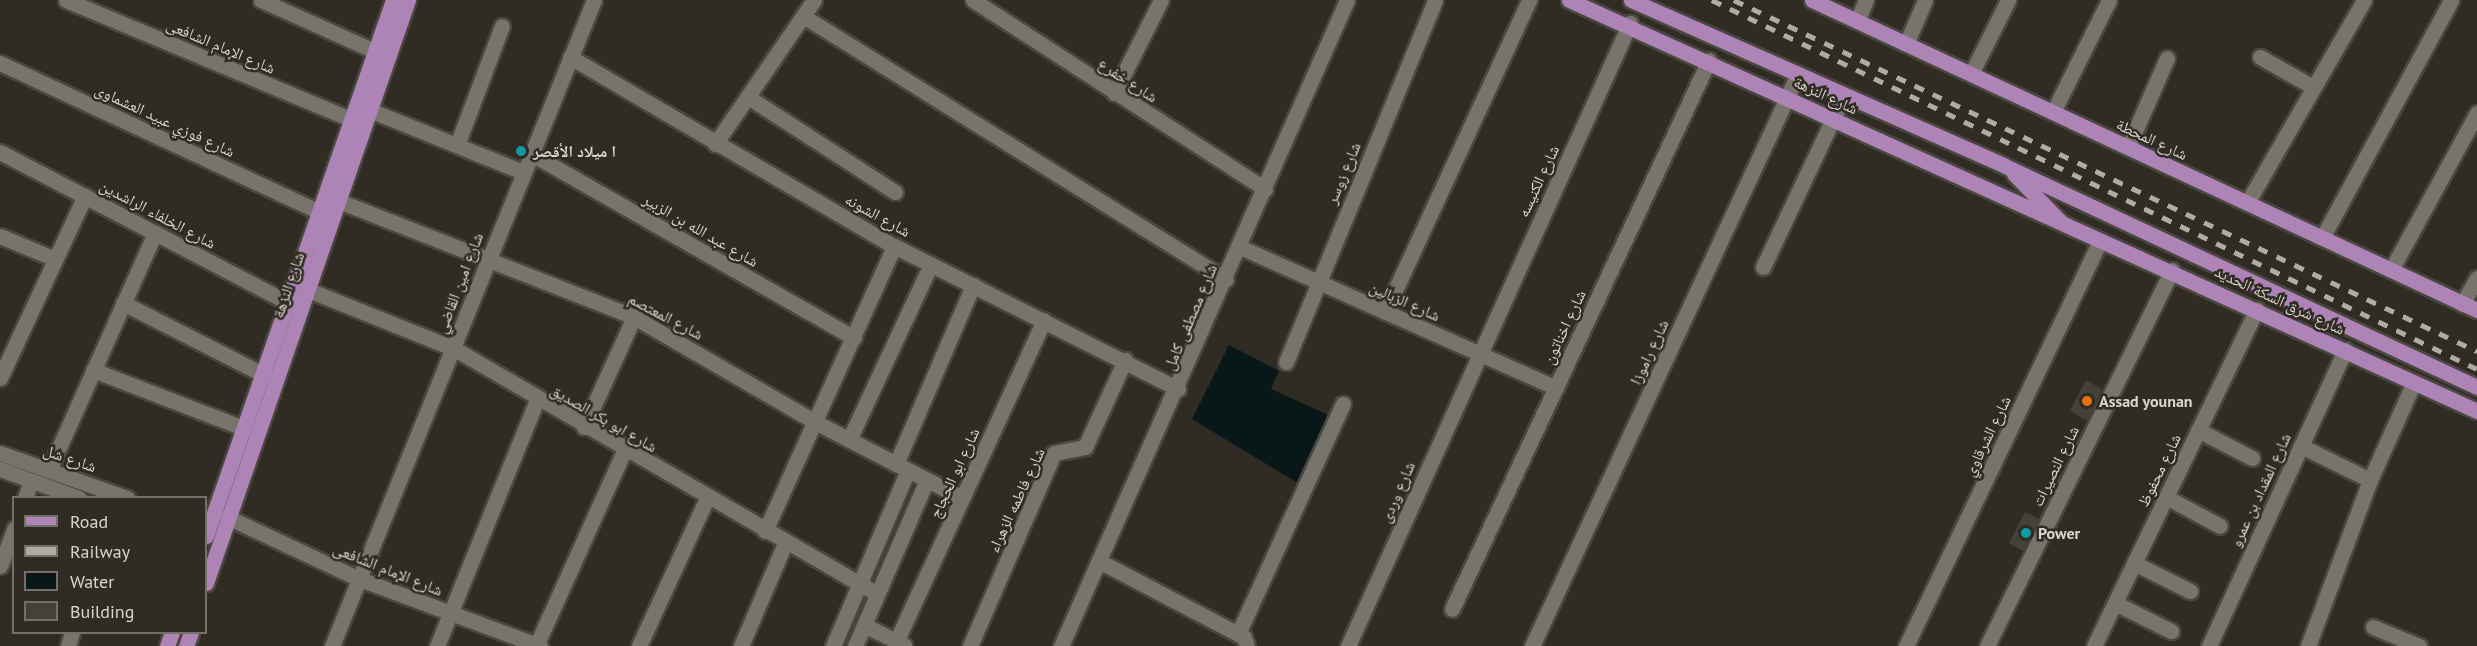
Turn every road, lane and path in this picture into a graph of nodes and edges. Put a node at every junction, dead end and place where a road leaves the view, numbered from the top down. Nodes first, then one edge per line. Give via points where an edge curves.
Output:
1 (66, 0) edge
2 (261, 0) edge
3 (393, 0) edge
4 (408, 0) edge
5 (594, 0) edge
6 (814, 0) edge
7 (973, 0) edge
8 (1161, 0) edge
9 (1347, 0) edge
10 (1435, 0) edge
11 (1529, 0) edge
12 (1569, 0) edge
13 (1631, 0) edge
14 (1812, 0) edge
15 (1866, 0) edge
16 (1925, 0) edge
17 (2008, 0) edge
18 (2109, 0) edge
19 (2364, 0) edge
20 (2451, 0) edge
21 (803, 16) junction
22 (1857, 21) junction
23 (1630, 23) junction
24 (502, 26) dead end
25 (1906, 44) junction
26 (372, 50) junction
27 (570, 57) junction
28 (2260, 57) dead end
29 (2167, 58) dead end
30 (1709, 60) junction
31 (0, 63) edge
32 (1798, 74) junction
33 (1971, 75) junction
34 (2313, 87) junction
35 (1114, 93) junction
36 (1787, 96) junction
37 (1844, 96) junction
38 (748, 97) junction
39 (367, 109) junction
40 (2053, 112) junction
41 (2477, 113) edge
42 (1833, 118) junction
43 (355, 122) junction
44 (715, 144) junction
45 (457, 145) junction
46 (2128, 147) junction
47 (0, 152) edge
48 (530, 153) junction
49 (2005, 166) junction
50 (523, 172) junction
51 (1265, 189) junction
52 (895, 192) dead end
53 (85, 196) junction
54 (336, 201) junction
55 (2247, 203) junction
56 (315, 210) junction
57 (2067, 227) junction
58 (155, 232) junction
59 (0, 236) edge
60 (2322, 238) junction
61 (2100, 241) junction
62 (894, 246) junction
63 (1240, 247) junction
64 (55, 259) junction
65 (488, 259) junction
66 (931, 264) junction
67 (1763, 267) dead end
68 (2172, 270) junction
69 (2391, 270) junction
70 (2477, 278) edge
71 (1226, 279) junction
72 (1318, 281) junction
73 (972, 285) junction
74 (306, 289) junction
75 (284, 300) junction
76 (123, 303) junction
77 (2462, 304) junction
78 (299, 308) junction
79 (2257, 309) junction
80 (2477, 310) edge
81 (1385, 312) junction
82 (634, 317) junction
83 (1044, 320) junction
84 (854, 338) junction
85 (453, 348) junction
86 (2345, 350) junction
87 (1479, 354) junction
88 (1125, 360) junction
89 (1286, 362) dead end
90 (93, 370) junction
91 (260, 372) junction
92 (0, 378) edge
93 (274, 380) junction
94 (2414, 382) junction
95 (2477, 387) edge
96 (1556, 388) junction
97 (1179, 389) junction
98 (537, 400) junction
99 (1343, 404) dead end
100 (2477, 411) edge
101 (815, 422) junction
102 (584, 428) junction
103 (249, 430) junction
104 (2198, 430) junction
105 (849, 440) junction
106 (2301, 446) junction
107 (624, 451) junction
108 (0, 453) edge
109 (2252, 458) dead end
110 (902, 467) junction
111 (0, 470) edge
112 (49, 470) junction
113 (927, 480) junction
114 (2370, 480) junction
115 (31, 481) junction
116 (26, 496) edge
117 (73, 496) edge
118 (122, 496) edge
119 (2166, 497) junction
120 (707, 498) junction
121 (962, 498) junction
122 (2220, 526) dead end
123 (213, 531) edge
124 (765, 531) junction
125 (12, 534) edge
126 (786, 542) junction
127 (1099, 561) junction
128 (2134, 563) junction
129 (0, 566) edge
130 (207, 576) edge
131 (357, 578) junction
132 (859, 584) junction
133 (2190, 591) dead end
134 (877, 594) junction
135 (2115, 603) junction
136 (1452, 609) dead end
137 (452, 614) junction
138 (864, 625) junction
139 (2373, 627) dead end
140 (2171, 631) dead end
141 (1243, 640) edge
142 (901, 644) edge
143 (332, 646) edge
144 (437, 646) edge
145 (538, 646) edge
146 (639, 646) edge
147 (741, 646) edge
148 (832, 646) edge
149 (855, 646) edge
150 (970, 646) edge
151 (1061, 646) edge
152 (1348, 646) edge
153 (1532, 646) edge
154 (1906, 646) edge
155 (1987, 646) edge
156 (2094, 646) edge
157 (2209, 646) edge
158 (2308, 646) edge
159 (2419, 646) edge

1 - 43 street, شارع الإمام الشافعى
2 - 26 street
3 - 26 main road, شارع النزهة
4 - 39 main road, شارع النزهة
5 - 27 street, شارع امين القاضي
6 - 21 street
7 - 35 street, شارع خفرع
8 - 35 street
9 - 51 street, شارع مصطفى كامل
10 - 72 street, شارع زوسر
11 - 81 street
12 - 23 main road, شارع النزهة
13 - 32 main road, شارع النزهة
14 - 22 main road, شارع المحطة
15 - 22 street
16 - 25 street
17 - 33 street
18 - 40 street
19 - 34 street
20 - 60 street
21 - 38 street
21 - 71 street
22 - 25 main road, شارع المحطة
23 - 30 main road, شارع النزهة
23 - 87 street, شارع الكنيسه
24 - 45 street
25 - 33 main road, شارع المحطة
26 - 43 main road, شارع النزهة
27 - 44 street, شارع الشونه
27 - 48 street, شارع امين القاضي
28 - 34 street
29 - 46 street
30 - 36 main road, شارع النزهة
30 - 96 street, شارع اخناتون
31 - 56 street, شارع فوزي عبيد العشماوى
32 - 36 street, شارع راموزا
32 - 37 main road, شارع النزهة
33 - 40 main road, شارع المحطة
34 - 55 street
35 - 51 street, شارع خفرع
36 - 42 main road, شارع النزهة
36 - 153 street, شارع راموزا
37 - 42 street
37 - 49 main road, شارع النزهة
38 - 44 street
38 - 52 street
39 - 43 main road, شارع النزهة
39 - 45 street
40 - 46 main road, شارع المحطة
41 - 69 street
42 - 57 main road, شارع النزهة
42 - 67 street
43 - 54 main road, شارع النزهة
43 - 56 main road, شارع النزهة
44 - 62 street, شارع الشونه
45 - 50 street
46 - 55 main road, شارع المحطة
47 - 53 street, شارع الخلفاء الراشدين
48 - 50 street, شارع امين القاضي
48 - 84 street, شارع عبد الله بن الزبير
49 - 57 main road
49 - 95 main road, شارع النزهة
50 - 65 street, شارع امين القاضي
51 - 63 street, شارع مصطفى كامل
53 - 58 street, شارع الخلفاء الراشدين
53 - 64 street
54 - 65 street, شارع المعتصم
54 - 74 main road, شارع النزهة
55 - 60 main road, شارع المحطة
56 - 75 main road, شارع النزهة
57 - 61 main road, شارع شرق السكة الحديد
58 - 75 street, شارع الخلفاء الراشدين
58 - 76 street
59 - 64 street
60 - 69 main road, شارع المحطة
61 - 68 main road, شارع شرق السكة الحديد
61 - 154 street, شارع الشرقاوي
62 - 66 street, شارع الشونه
62 - 84 street
63 - 71 street, شارع مصطفى كامل
63 - 72 street, شارع الزبالين
64 - 92 street
65 - 82 street, شارع المعتصم
65 - 85 street, شارع امين القاضي
66 - 73 street, شارع الشونه
66 - 105 street
68 - 79 main road, شارع شرق السكة الحديد
68 - 155 street, شارع النصيرات
69 - 77 main road, شارع المحطة
70 - 77 street
71 - 97 street, شارع مصطفى كامل
72 - 81 street, شارع الزبالين
72 - 89 street, شارع زوسر
73 - 83 street, شارع الشونه
73 - 110 street
74 - 78 main road, شارع النزهة
74 - 85 street, شارع ابو بكر الصديق
75 - 78 street, شارع الخلفاء الراشدين
75 - 91 main road, شارع النزهة
76 - 90 street
76 - 91 street
77 - 80 main road, شارع المحطة
78 - 93 main road, شارع النزهة
79 - 86 main road, شارع شرق السكة الحديد
79 - 104 street, شارع محفوظ
81 - 87 street, شارع الزبالين
82 - 101 street, شارع المعتصم
82 - 102 street
83 - 88 street, شارع الشونه
83 - 121 street, شارع ابو الحجاج
84 - 101 street
85 - 98 street, شارع ابو بكر الصديق
85 - 131 street, شارع امين القاضي
86 - 94 main road, شارع شرق السكة الحديد
86 - 106 street, شارع المقداد بن عمرو
87 - 96 street, شارع الزبالين
87 - 152 street, شارع وردى
88 - 97 street, شارع الشونه
88 - 150 street, شارع فاطمه الزهراء via 1085,447 1054,453
90 - 103 street
90 - 112 street
91 - 93 street
91 - 103 main road, شارع النزهة
93 - 103 main road, شارع النزهة
94 - 100 main road, شارع شرق السكة الحديد
94 - 114 street
96 - 136 street, شارع اخناتون
97 - 127 street, شارع مصطفى كامل
98 - 102 street, شارع ابو بكر الصديق
98 - 137 street
99 - 141 street
101 - 105 street, شارع المعتصم
101 - 124 street
102 - 107 street, شارع ابو بكر الصديق
103 - 123 main road, شارع النزهة
104 - 109 street
104 - 119 street, شارع محفوظ
105 - 110 street, شارع المعتصم
106 - 114 street
106 - 157 street, شارع المقداد بن عمرو
107 - 120 street, شارع ابو بكر الصديق
107 - 145 street
108 - 112 street, شارع شل
110 - 113 street, شارع المعتصم
110 - 132 street
111 - 115 street
112 - 118 street, شارع شل
113 - 121 street, شارع المعتصم
113 - 134 street
114 - 158 street
115 - 116 street
115 - 117 street
119 - 122 street
119 - 128 street, شارع محفوظ
120 - 124 street, شارع ابو بكر الصديق
120 - 146 street
121 - 142 street, شارع ابو الحجاج
123 - 130 main road, شارع النزهة
123 - 131 street, شارع الإمام الشافعى
124 - 126 street, شارع ابو بكر الصديق
125 - 129 street
126 - 132 street, شارع ابو بكر الصديق
126 - 147 street
127 - 141 street
127 - 151 street, شارع مصطفى كامل
128 - 133 street
128 - 135 street, شارع محفوظ
131 - 137 street, شارع الإمام الشافعى
131 - 143 street, شارع امين القاضي
132 - 134 street, شارع ابو بكر الصديق
132 - 148 street
134 - 138 street
135 - 140 street
135 - 156 street, شارع محفوظ
137 - 144 street
137 - 145 street, شارع الإمام الشافعى
138 - 142 street
138 - 149 street
139 - 159 street

